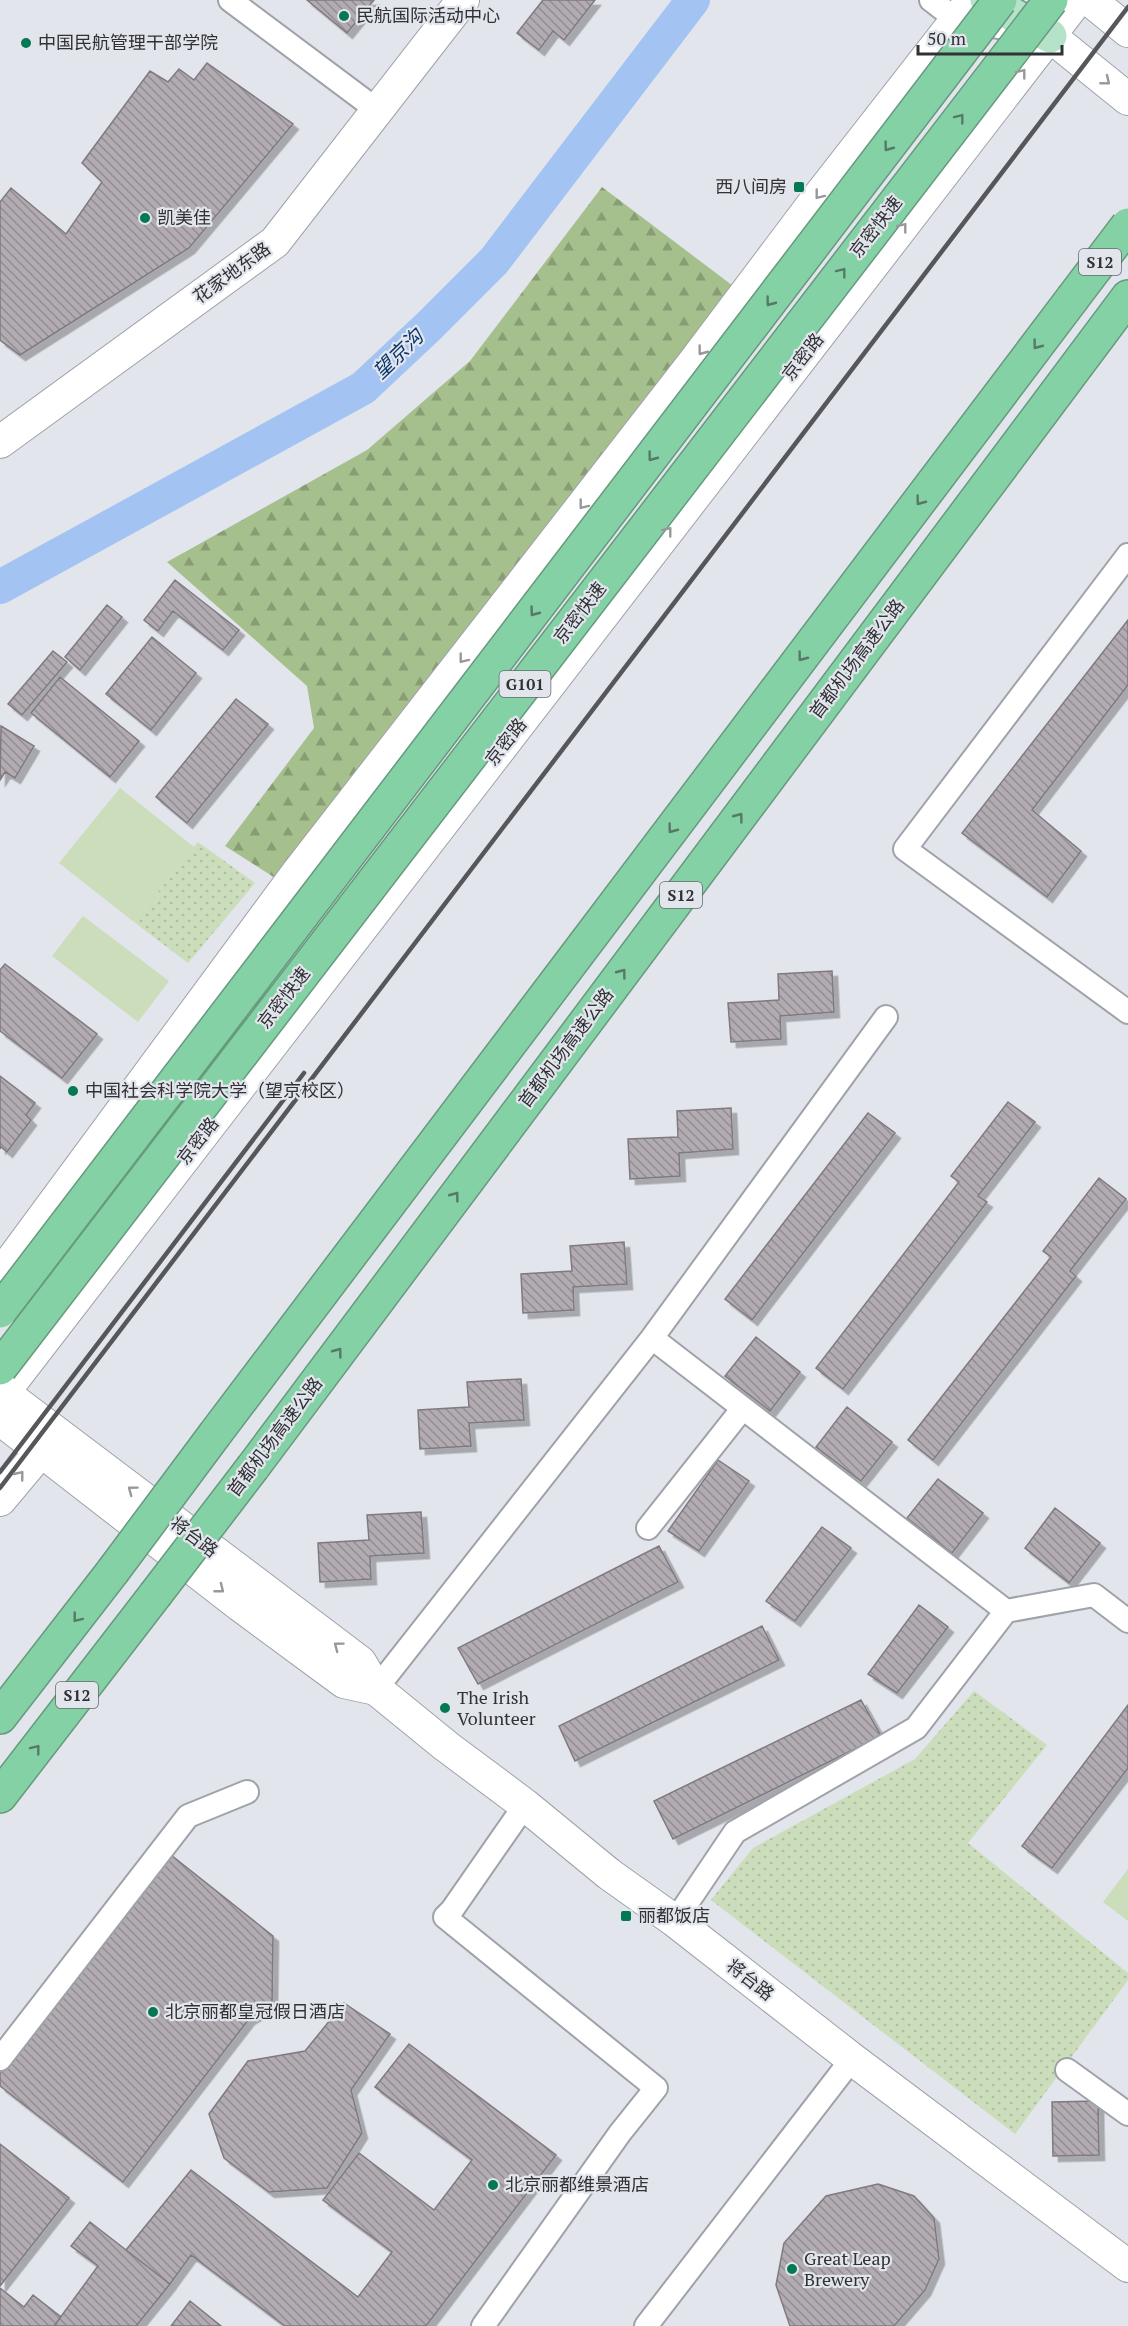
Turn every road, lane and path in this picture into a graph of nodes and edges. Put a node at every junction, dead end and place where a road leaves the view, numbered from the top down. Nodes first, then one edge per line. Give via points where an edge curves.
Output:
1 (230, 0) edge
2 (463, 0) edge
3 (931, 0) edge
4 (987, 0) edge
5 (1000, 0) edge
6 (1051, 0) edge
7 (1077, 0) edge
8 (1090, 0) edge
9 (964, 10) edge
10 (1128, 31) edge
11 (1050, 36) junction
12 (1128, 99) edge
13 (377, 110) junction
14 (1128, 225) edge
15 (1128, 297) edge
16 (0, 442) edge
17 (1128, 555) edge
18 (1128, 1012) edge
19 (886, 1017) dead end
20 (0, 1276) edge
21 (0, 1311) edge
22 (652, 1338) junction
23 (1, 1393) edge
24 (743, 1408) junction
25 (41, 1450) junction
26 (0, 1500) edge
27 (648, 1528) dead end
28 (1006, 1611) junction
29 (1128, 1621) edge
30 (376, 1689) junction
31 (0, 1717) edge
32 (247, 1791) dead end
33 (0, 1796) edge
34 (525, 1805) junction
35 (675, 1921) junction
36 (0, 2059) edge
37 (852, 2059) junction
38 (1067, 2070) dead end
39 (1128, 2114) edge
40 (1128, 2266) edge
41 (483, 2326) edge
42 (646, 2326) edge

1 - 13 street
2 - 13 main road, 花家地东路
3 - 9 street
4 - 11 main road
5 -> 21 highway, 京密快速 / G101, bridge
23 -> 6 highway, 京密快速 / G101, bridge
7 - 11 main road, 京密路 / G101
8 - 10 main road
9 - 11 street
9 -> 20 main road via 298,872
11 -> 12 main road
23 -> 11 main road, 京密路 / G101
13 - 16 main road, 花家地东路 via 275,242
14 -> 31 highway, S12, bridge
33 -> 15 highway, 首都机场高速公路 / S12, bridge via 253,1467
17 - 18 street via 905,849
19 - 22 street
22 - 24 street
22 - 30 street
23 - 25 main road, 将台路
30 -> 23 main road, 将台路 via 360,1662
24 - 27 street
24 - 28 street
26 -> 25 main road
25 -> 30 main road, 将台路 via 344,1682
28 - 29 street via 1094,1595
28 - 35 street via 916,1728 735,1832
30 - 34 main road, 将台路
32 - 36 street via 189,1816
34 - 35 main road, 将台路 via 609,1874
34 - 41 street via 445,1917 656,2088
35 - 37 main road, 将台路
37 - 40 main road, 将台路
37 - 42 street
38 - 39 street

